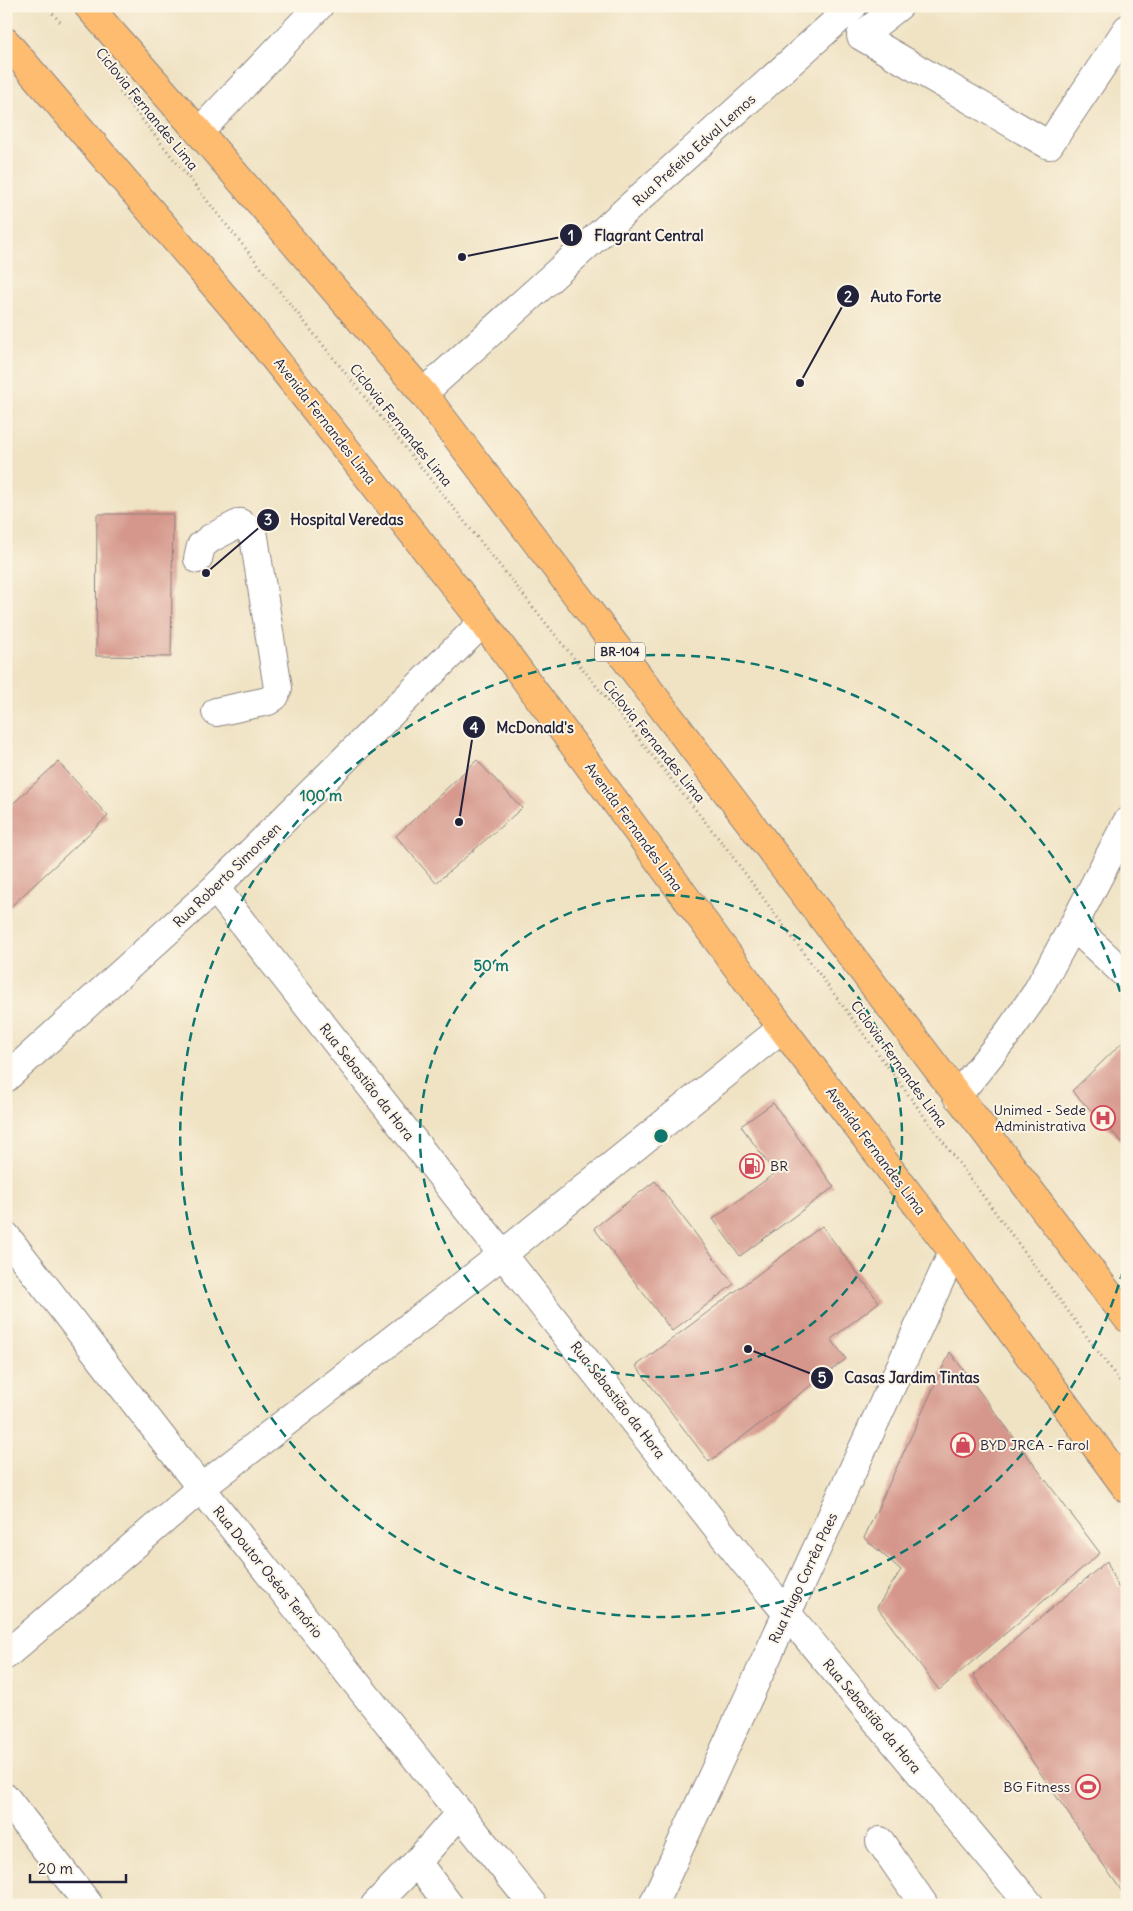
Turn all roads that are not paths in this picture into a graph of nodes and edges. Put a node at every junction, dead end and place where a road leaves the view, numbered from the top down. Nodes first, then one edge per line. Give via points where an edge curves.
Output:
1 (88, 6) edge
2 (319, 6) edge
3 (853, 6) edge
4 (898, 6) edge
5 (1127, 29) edge
6 (6, 42) edge
7 (199, 132) junction
8 (423, 393) junction
9 (198, 559) dead end
10 (483, 622) junction
11 (216, 712) dead end
12 (1127, 822) edge
13 (215, 888) junction
14 (1073, 926) junction
15 (1127, 976) edge
16 (782, 1028) junction
17 (6, 1078) edge
18 (956, 1096) junction
19 (6, 1236) edge
20 (953, 1252) junction
21 (503, 1254) junction
22 (1127, 1318) edge
23 (201, 1488) junction
24 (1127, 1489) edge
25 (786, 1614) junction
26 (6, 1655) edge
27 (6, 1798) edge
28 (460, 1813) junction
29 (880, 1841) dead end
30 (417, 1862) junction
31 (89, 1905) edge
32 (374, 1905) edge
33 (449, 1905) edge
34 (533, 1905) edge
35 (653, 1905) edge
36 (924, 1905) edge
37 (1030, 1905) edge

1 - 7 highway, BR-104
2 - 7 street
3 - 8 street, Rua Prefeito Edval Lemos
4 - 5 street via 861,36 1049,145
6 - 10 highway, Avenida Fernandes Lima via 244,320
7 - 8 highway, BR-104
8 - 18 highway, BR-104
9 - 11 street via 201,546 240,523 254,538 278,688 268,701
10 - 13 street, Rua Roberto Simonsen
10 - 16 highway, Avenida Fernandes Lima
12 - 14 street
13 - 17 street, Rua Roberto Simonsen
13 - 21 street, Rua Sebastião da Hora
14 - 15 street
14 - 18 street via 1008,1033
16 - 20 highway, Avenida Fernandes Lima
16 - 21 street
18 - 22 highway, BR-104
19 - 23 street, Rua Doutor Oséas Tenório
20 - 24 highway, Avenida Fernandes Lima
20 - 25 street, Rua Hugo Corrêa Paes
21 - 23 street
21 - 25 street, Rua Sebastião da Hora
23 - 26 street
23 - 28 street, Rua Doutor Oséas Tenório
25 - 35 street, Rua Hugo Corrêa Paes
25 - 37 street, Rua Sebastião da Hora
27 - 31 street
28 - 30 street
28 - 34 street, Rua Doutor Oséas Tenório
29 - 36 street
30 - 32 street
30 - 33 street

